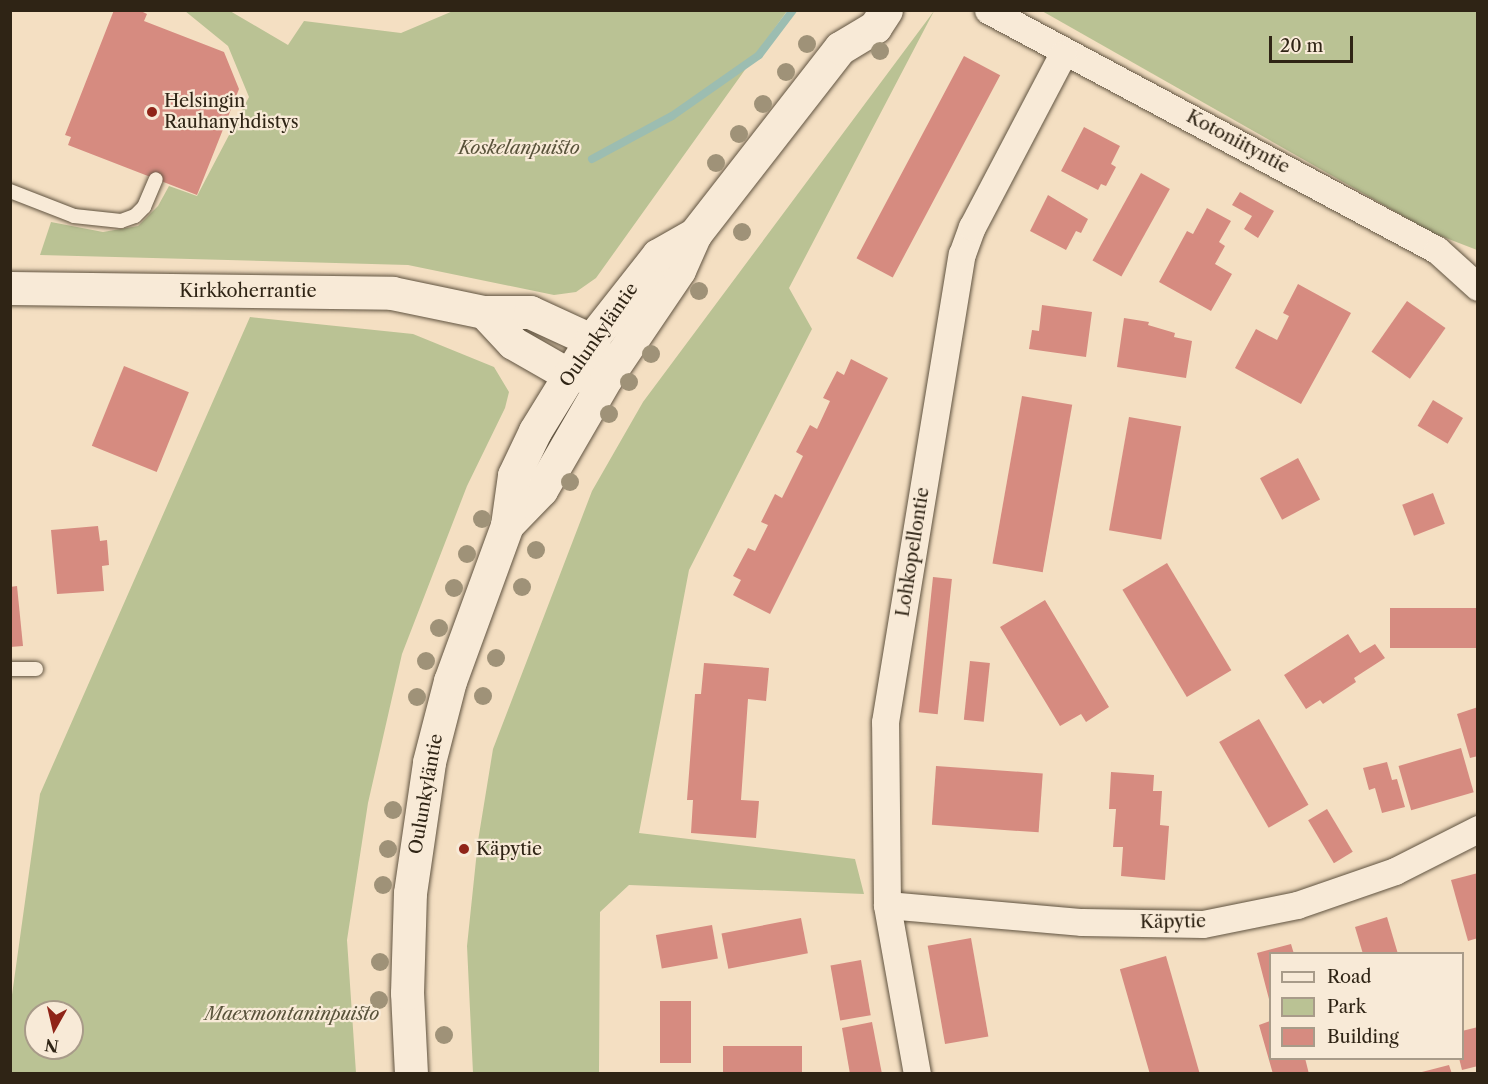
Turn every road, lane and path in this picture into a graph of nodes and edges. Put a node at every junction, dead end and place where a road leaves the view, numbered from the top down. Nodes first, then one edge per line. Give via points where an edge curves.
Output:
1 (853, 10) edge
2 (886, 10) edge
3 (988, 10) edge
4 (840, 48) junction
5 (1063, 54) junction
6 (156, 179) dead end
7 (10, 191) edge
8 (695, 234) junction
9 (10, 288) edge
10 (1477, 290) edge
11 (484, 312) junction
12 (591, 340) junction
13 (569, 375) junction
14 (606, 378) junction
15 (507, 525) junction
16 (10, 669) edge
17 (36, 669) dead end
18 (1478, 829) edge
19 (887, 905) junction
20 (411, 1074) edge
21 (916, 1074) edge

1 - 4 main road, Oulunkyläntie
2 - 4 main road, Oulunkyläntie via 875,27
3 - 5 street, Kotoniityntie
4 - 8 main road, Oulunkyläntie
5 - 10 street, Kotoniityntie via 1168,104 1437,250
5 - 19 street, Lohkopellontie via 972,227 962,254 885,722
6 - 7 lane via 144,207 135,216 121,221 74,216
8 - 12 main road, Oulunkyläntie via 658,255
8 - 14 main road, Oulunkyläntie via 679,270
9 - 11 main road, Kirkkoherrantie via 392,293
11 - 12 main road, Kirkkoherrantie via 530,312
11 - 13 main road via 513,343
12 - 13 main road, Oulunkyläntie
12 - 14 main road
13 - 14 main road
13 - 15 main road, Oulunkyläntie via 514,475
14 - 15 main road, Oulunkyläntie via 541,490
15 - 20 main road, Oulunkyläntie via 450,681 429,762 410,893 407,993
16 - 17 lane
18 - 19 street, Käpytie via 1395,871 1297,905 1203,924 1082,922
19 - 21 street, Lohkopellontie

